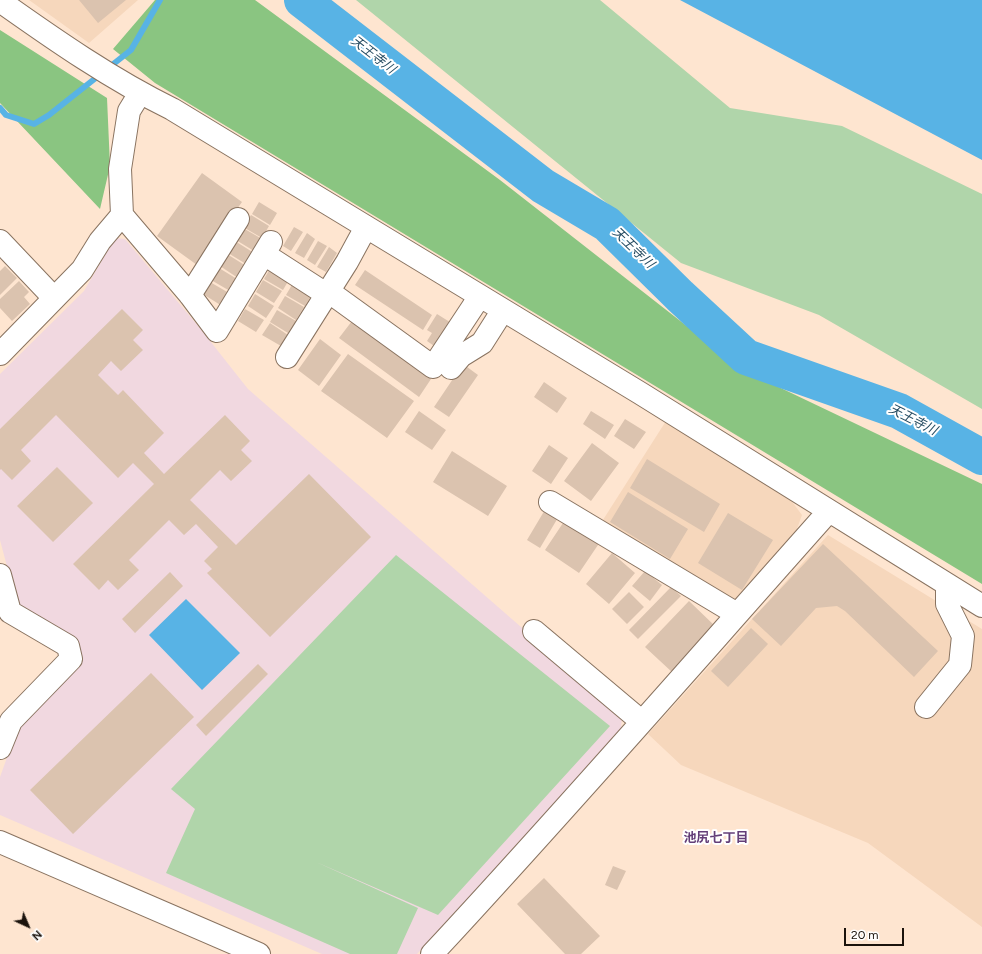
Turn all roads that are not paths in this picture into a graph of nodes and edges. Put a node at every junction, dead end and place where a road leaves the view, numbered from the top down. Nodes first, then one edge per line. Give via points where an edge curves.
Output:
1 (0, 1) edge
2 (140, 93) junction
3 (122, 215) junction
4 (238, 219) dead end
5 (366, 227) junction
6 (0, 241) edge
7 (327, 293) junction
8 (190, 295) junction
9 (480, 296) junction
10 (54, 298) junction
11 (503, 310) junction
12 (0, 354) edge
13 (287, 357) dead end
14 (451, 368) dead end
15 (550, 502) dead end
16 (828, 511) junction
17 (0, 575) edge
18 (947, 585) junction
19 (982, 606) edge
20 (5, 613) edge
21 (737, 614) junction
22 (534, 631) dead end
23 (926, 707) dead end
24 (641, 721) junction
25 (0, 748) edge
26 (0, 842) edge
27 (260, 954) edge
28 (432, 954) edge

1 - 2 street
2 - 3 street via 129,111 120,169
2 - 5 street via 172,109
3 - 8 street
3 - 10 street via 100,241 82,270
4 - 8 street
5 - 7 street
5 - 9 street
6 - 10 street
7 - 8 street via 268,248 217,331
7 - 9 street via 363,309 413,344 433,367
7 - 13 street
9 - 11 street
10 - 12 street
11 - 14 street via 482,342 461,356
11 - 16 street
15 - 21 street
16 - 18 street
16 - 21 street
17 - 20 street
18 - 19 street
18 - 23 street via 947,604 963,636 960,665
20 - 25 street via 68,646 71,659 11,721
21 - 24 street
22 - 24 street
24 - 28 street via 547,830
26 - 27 street

